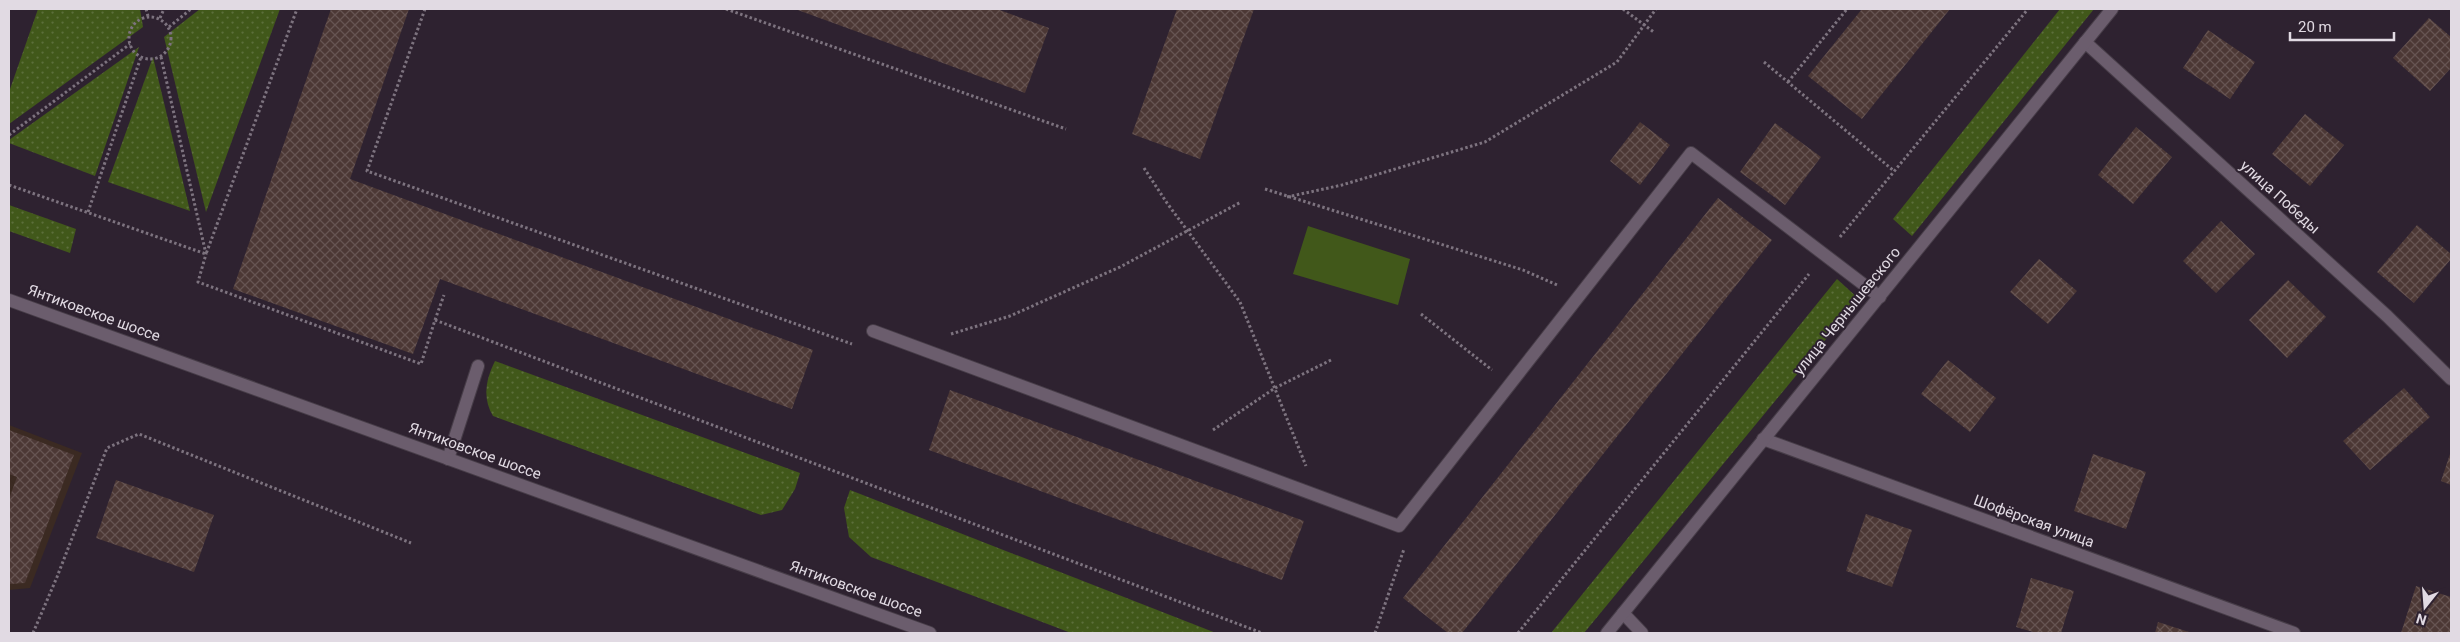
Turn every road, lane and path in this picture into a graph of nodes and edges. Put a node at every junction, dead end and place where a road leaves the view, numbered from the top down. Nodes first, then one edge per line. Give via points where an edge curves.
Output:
1 (146, 9) edge
2 (164, 9) edge
3 (191, 9) edge
4 (297, 9) edge
5 (726, 9) edge
6 (1623, 9) edge
7 (1656, 9) edge
8 (1847, 9) edge
9 (2028, 9) edge
10 (2112, 9) edge
11 (148, 16) junction
12 (160, 18) junction
13 (1644, 25) junction
14 (169, 27) junction
15 (1655, 33) dead end
16 (2085, 42) junction
17 (130, 44) junction
18 (161, 57) junction
19 (141, 58) junction
20 (1764, 62) dead end
21 (1788, 82) junction
22 (1066, 129) dead end
23 (9, 135) edge
24 (1144, 168) dead end
25 (1894, 171) junction
26 (9, 185) edge
27 (1265, 189) dead end
28 (1287, 198) junction
29 (1241, 202) dead end
30 (88, 212) junction
31 (1189, 232) junction
32 (206, 254) junction
33 (1824, 256) junction
34 (444, 295) dead end
35 (1581, 295) junction
36 (1880, 297) junction
37 (9, 300) edge
38 (1421, 314) dead end
39 (435, 320) junction
40 (873, 331) dead end
41 (912, 346) junction
42 (1331, 360) dead end
43 (478, 366) dead end
44 (2451, 379) edge
45 (1511, 384) junction
46 (1275, 388) junction
47 (1763, 439) junction
48 (1187, 447) junction
49 (448, 459) junction
50 (1318, 495) junction
51 (411, 543) dead end
52 (1623, 613) junction
53 (33, 633) edge
54 (930, 633) edge
55 (1262, 633) edge
56 (1518, 633) edge
57 (1607, 633) edge
58 (1642, 633) edge
59 (2294, 633) edge

1 - 11 path
2 - 12 path
3 - 14 path
4 - 32 path
5 - 22 path
6 - 13 path
7 - 13 path
8 - 21 path
9 - 25 path
10 - 16 street, улица Чернышевского
11 - 12 path
11 - 17 path via 130,29
12 - 14 path
13 - 15 path
13 - 28 path via 1617,62 1485,142
14 - 18 path via 172,33 170,47
16 - 36 street, улица Чернышевского
16 - 44 street, улица Победы via 2387,316
17 - 19 path
17 - 23 path
18 - 19 path
18 - 32 path
19 - 30 path
20 - 21 path
21 - 25 path
24 - 31 path
25 - 33 path
26 - 30 path
27 - 28 path
28 - 35 path via 1523,270
29 - 31 path
30 - 32 path
31 - 41 path via 1010,316
31 - 46 path via 1240,302
32 - 39 path via 198,282 421,364
33 - 35 street via 1691,153
33 - 36 street
33 - 56 path
34 - 39 path
35 - 45 street
36 - 47 street, улица Чернышевского
37 - 49 street, Янтиковское шоссе
38 - 45 path
39 - 55 path
40 - 41 street
41 - 48 street
42 - 46 path
43 - 49 street
45 - 50 street via 1399,526
46 - 48 path
46 - 50 path
47 - 52 street, улица Чернышевского
47 - 59 street, Шофёрская улица
48 - 50 street
49 - 54 street, Янтиковское шоссе
51 - 53 path via 139,434 107,448
52 - 57 street, улица Чернышевского
52 - 58 street

